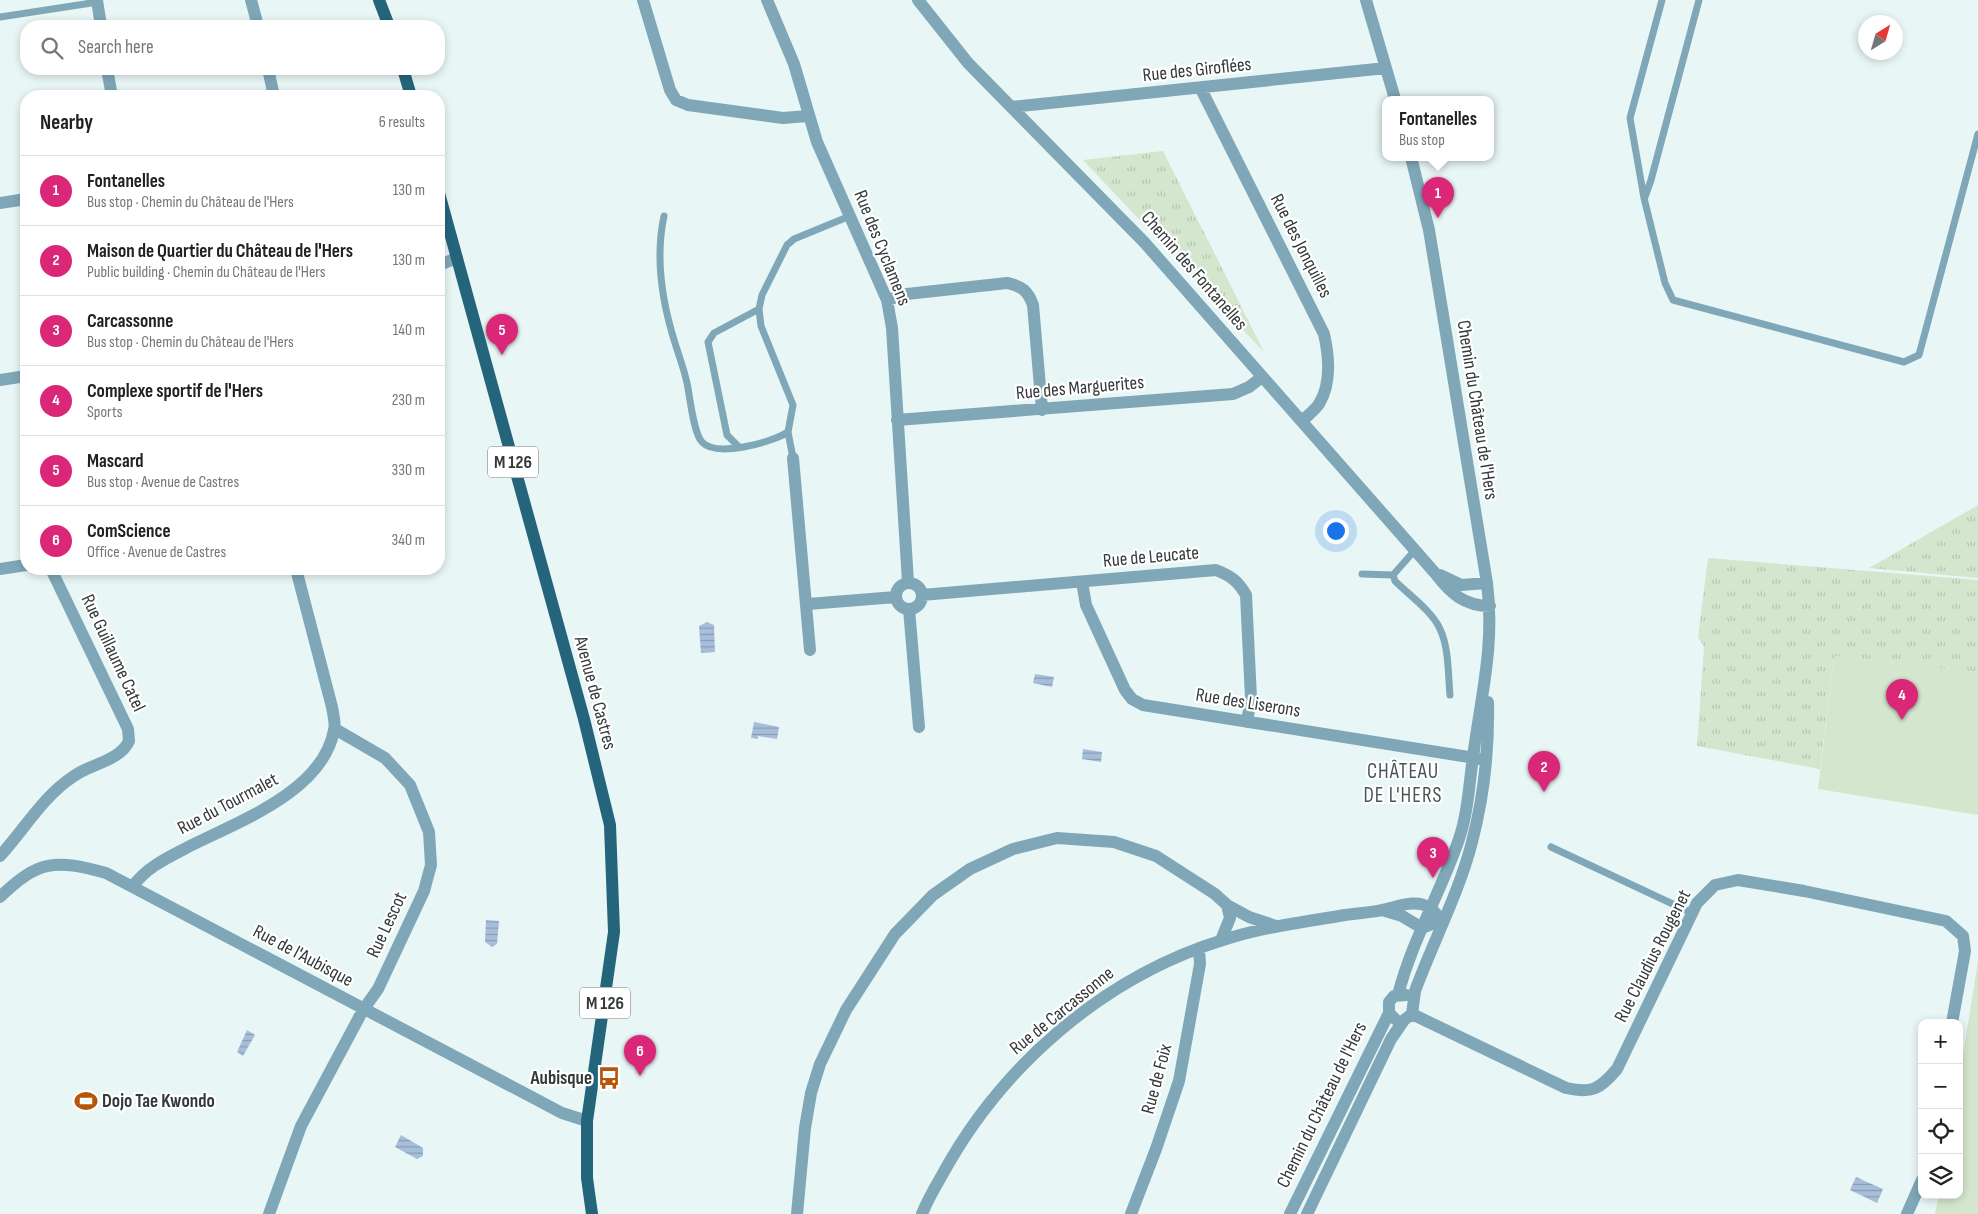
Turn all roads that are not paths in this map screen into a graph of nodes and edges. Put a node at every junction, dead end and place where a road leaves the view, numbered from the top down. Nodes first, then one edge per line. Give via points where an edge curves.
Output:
1 (251, 0) edge
2 (379, 0) edge
3 (643, 0) edge
4 (767, 0) edge
5 (918, 0) edge
6 (1366, 0) edge
7 (1662, 0) edge
8 (1699, 0) edge
9 (97, 1) edge
10 (0, 16) edge
11 (100, 20) edge
12 (256, 20) edge
13 (387, 20) edge
14 (1386, 68) junction
15 (109, 75) edge
16 (269, 75) edge
17 (405, 75) edge
18 (1201, 89) junction
19 (111, 90) edge
20 (273, 90) edge
21 (409, 90) edge
22 (1393, 96) edge
23 (1011, 108) junction
24 (808, 116) junction
25 (1978, 134) edge
26 (1412, 161) edge
27 (1644, 198) junction
28 (20, 200) edge
29 (0, 203) edge
30 (445, 215) edge
31 (664, 216) dead end
32 (850, 216) junction
33 (457, 258) junction
34 (445, 263) edge
35 (887, 300) junction
36 (759, 309) junction
37 (20, 377) edge
38 (1262, 377) junction
39 (0, 380) edge
40 (1042, 410) junction
41 (897, 420) junction
42 (1302, 421) junction
43 (788, 432) junction
44 (739, 447) junction
45 (793, 458) joint
46 (1415, 550) junction
47 (20, 566) edge
48 (0, 569) edge
49 (1435, 573) junction
50 (1362, 574) dead end
51 (54, 575) edge
52 (298, 575) edge
53 (1393, 575) junction
54 (908, 582) junction
55 (1082, 582) junction
56 (1488, 583) junction
57 (922, 595) junction
58 (896, 597) junction
59 (808, 604) junction
60 (1490, 606) junction
61 (909, 609) junction
62 (810, 650) dead end
63 (1488, 672) junction
64 (1450, 694) dead end
65 (1247, 722) junction
66 (919, 727) dead end
67 (335, 729) junction
68 (1473, 757) junction
69 (1486, 760) junction
70 (1551, 847) dead end
71 (0, 855) edge
72 (133, 886) junction
73 (0, 897) edge
74 (1227, 905) junction
75 (1430, 908) junction
76 (1382, 910) junction
77 (1692, 913) junction
78 (1442, 922) junction
79 (1276, 926) junction
80 (1422, 928) junction
81 (1221, 940) junction
82 (1199, 948) junction
83 (1398, 995) junction
84 (363, 1010) junction
85 (1409, 1012) junction
86 (1389, 1013) junction
87 (1953, 1019) edge
88 (588, 1122) junction
89 (1918, 1189) edge
90 (269, 1214) edge
91 (592, 1214) edge
92 (798, 1214) edge
93 (922, 1214) edge
94 (1130, 1214) edge
95 (1290, 1214) edge
96 (1307, 1214) edge
97 (1907, 1214) edge

1 - 12 street
2 - 13 main road
3 - 24 street via 670,90 676,100 688,105 783,118
4 - 24 street, Rue des Cyclamens via 794,64
5 - 23 street, Chemin des Fontanelles via 947,39
6 - 14 street
7 - 27 lane via 1630,118
8 - 27 lane
9 - 10 lane
9 - 11 street
14 - 18 street, Rue des Giroflées
14 - 22 street
15 - 19 street
16 - 20 street
17 - 21 main road
18 - 23 street, Rue des Giroflées
18 - 42 street, Rue des Jonquilles via 1324,334 1328,378 1319,404
23 - 38 street, Chemin des Fontanelles via 1144,242
24 - 32 street, Rue des Cyclamens
25 - 27 lane via 1919,355 1904,362 1673,300 1665,283
26 - 56 street, Chemin du Château de l'Hers via 1429,230
28 - 29 street
30 - 33 main road, Avenue de Castres / M 126
31 - 44 lane via 659,238 662,287 697,432 702,442 713,448
32 - 35 street, Rue des Cyclamens
32 - 36 lane via 794,239 787,245 762,295
33 - 34 street
33 - 88 main road, Avenue de Castres / M 126 via 584,719 610,825 614,932
35 - 40 street via 1007,282 1018,285 1029,293 1033,305
35 - 41 street, Rue des Cyclamens via 892,328
36 - 43 lane via 761,326 793,405
36 - 44 lane via 714,333 708,342 727,434
37 - 39 street
38 - 40 street, Rue des Marguerites via 1233,394
38 - 42 street, Chemin des Fontanelles
40 - 41 street, Rue des Marguerites
41 - 54 street, Rue des Cyclamens
42 - 46 street, Chemin des Fontanelles
43 - 44 lane via 748,447
43 - 45 lane
45 - 59 street
46 - 49 street, Chemin des Fontanelles
46 - 53 lane
47 - 48 street
49 - 56 street, Chemin des Fontanelles via 1461,585
49 - 60 street, Chemin des Fontanelles via 1446,589 1459,599
50 - 53 lane
51 - 71 street, Rue Guillaume Catel via 128,729 129,741 120,753 74,775 60,786
52 - 67 street, Rue du Tourmalet
53 - 64 lane via 1441,630
54 - 57 street via 918,585
54 - 58 street via 899,587
55 - 57 street, Rue de Leucate
55 - 65 street, Rue des Liserons via 1086,605 1132,699 1143,705
55 - 65 street, Rue de Leucate via 1216,570 1239,583 1246,595 1250,698
56 - 60 street, Chemin du Château de l'Hers
57 - 61 street via 919,605
58 - 59 street
58 - 61 street via 900,605
59 - 62 street
60 - 63 street, Chemin du Château de l'Hers
61 - 66 street
63 - 68 street, Chemin du Château de l'Hers
63 - 69 street, Chemin du Château de l'Hers
65 - 68 street, Rue des Liserons
67 - 72 street, Rue du Tourmalet via 319,764 294,790 279,801 166,858 143,873
67 - 84 street, Rue Lescot via 385,758 399,772 416,797 431,847 431,865 424,891 378,989
68 - 69 street, Rue des Liserons
68 - 75 street, Chemin du Château de l'Hers via 1460,837
69 - 78 street, Chemin du Château de l'Hers via 1472,843
70 - 77 lane
72 - 73 street, Rue de l'Aubisque via 88,868 51,865 37,868 20,878
72 - 84 street, Rue de l'Aubisque
74 - 79 street
74 - 81 street via 1230,918
74 - 92 street via 1156,856 1114,842 1058,838 1013,849 970,869 933,895 895,934 846,1010 820,1064 805,1128
75 - 76 street, Rue de Carcassonne via 1408,904
75 - 78 street
75 - 80 street, Chemin du Château de l'Hers
76 - 79 street, Rue de Carcassonne
76 - 80 street, Rue de Carcassonne via 1402,916
77 - 85 street, Rue Claudius Rougenet via 1617,1069 1605,1084 1596,1089 1566,1088
77 - 87 street, Rue Claudius Rougenet via 1705,892 1715,885 1738,880 1946,921 1963,936 1965,951
78 - 80 street
78 - 85 street, Chemin du Château de l'Hers
79 - 81 street, Rue de Carcassonne
80 - 83 street, Chemin du Château de l'Hers
81 - 82 street, Rue de Carcassonne
82 - 93 street, Rue de Carcassonne via 1138,975 1103,998 1024,1062 972,1125
82 - 94 street, Rue de Foix via 1200,964 1179,1081
83 - 85 street via 1405,995
83 - 86 street, Chemin du Château de l'Hers via 1389,1002
84 - 88 street, Rue de l'Aubisque via 562,1113
84 - 90 street, Rue Lescot via 301,1126
85 - 86 street, Chemin du Château de l'Hers via 1396,1019
85 - 96 street, Chemin du Château de l'Hers via 1391,1039
86 - 95 street, Chemin du Château de l'Hers
88 - 91 main road, Avenue de Castres / M 126 via 587,1178
89 - 97 street

